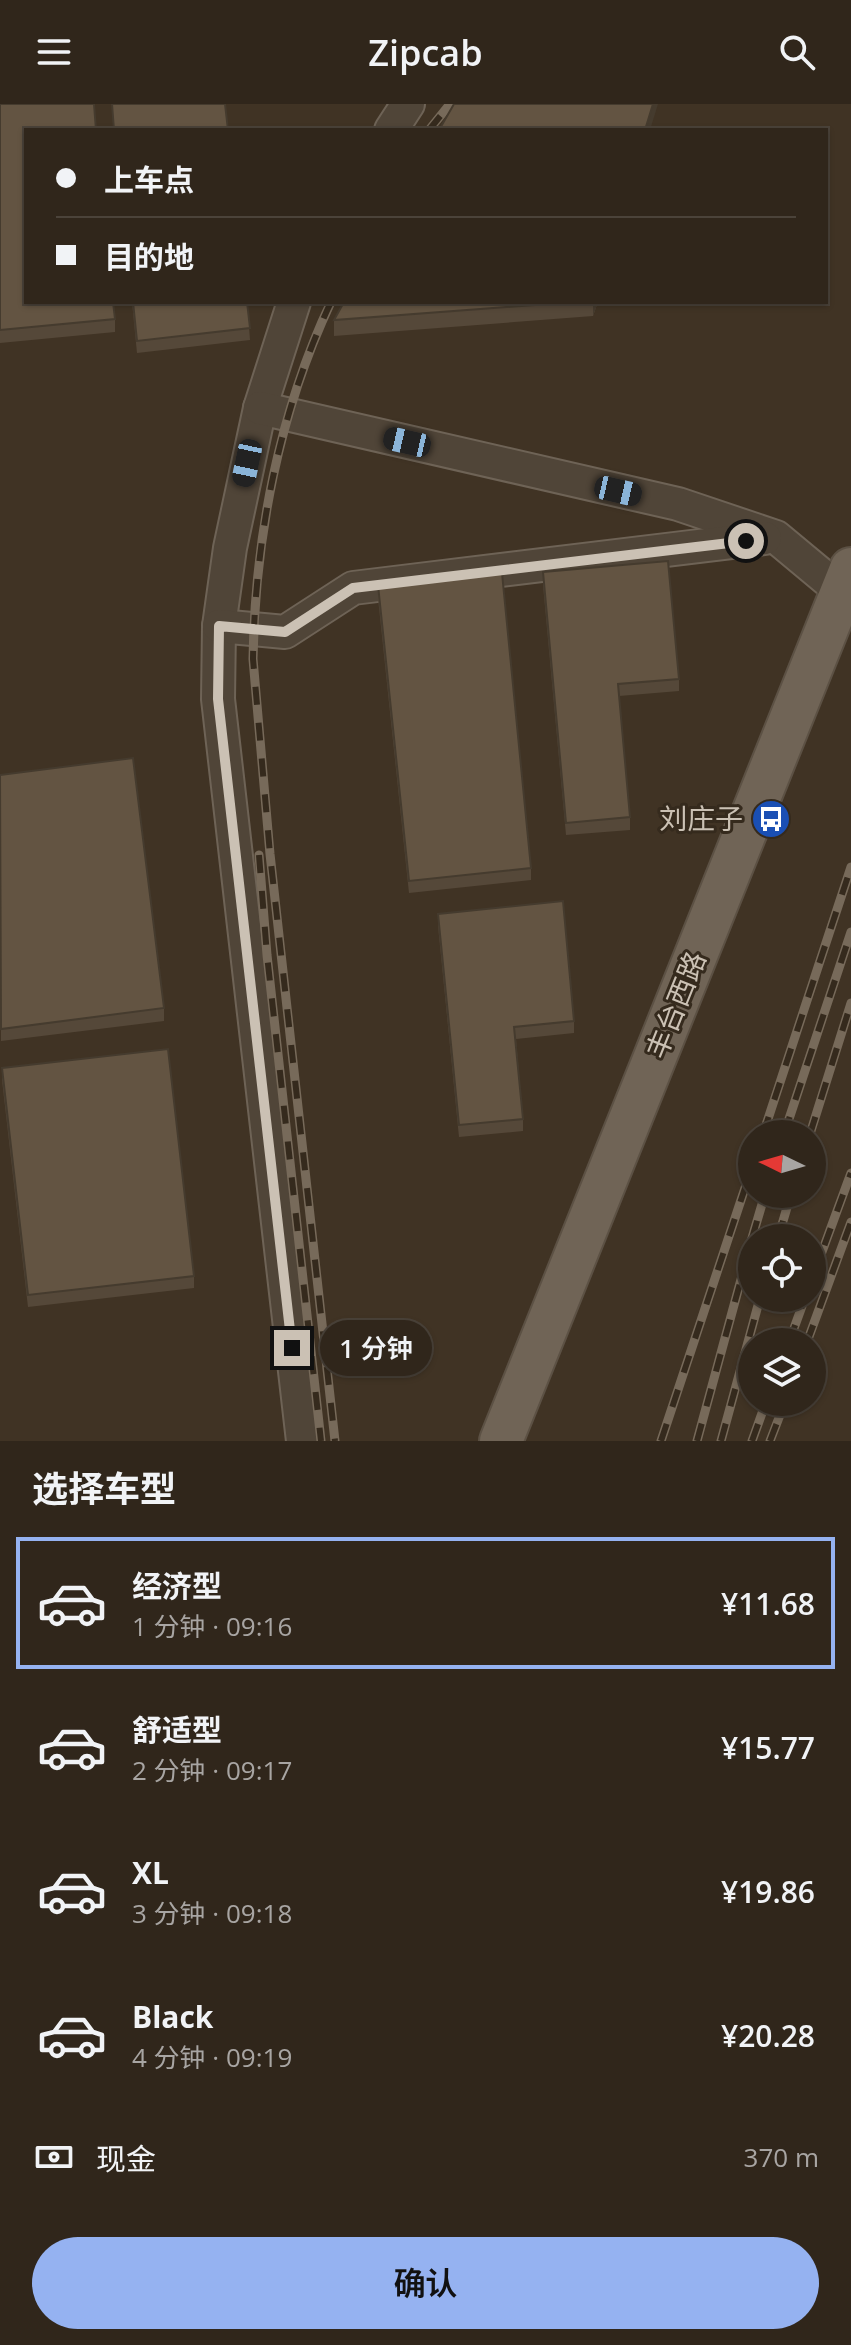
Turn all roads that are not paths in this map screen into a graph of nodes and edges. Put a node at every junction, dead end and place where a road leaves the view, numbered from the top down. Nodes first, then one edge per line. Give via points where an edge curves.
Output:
1 (408, 104) edge
2 (392, 128) edge
3 (293, 304) edge
4 (260, 408) junction
5 (776, 537) junction
6 (848, 586) edge
7 (219, 626) junction
8 (303, 1441) edge
9 (501, 1441) edge

1 - 2 street
3 - 4 street
4 - 5 street via 678,504
4 - 7 street
5 - 6 street
5 - 7 street via 353,588 285,632
6 - 9 main road, 丰台西路
7 - 8 street via 218,699

